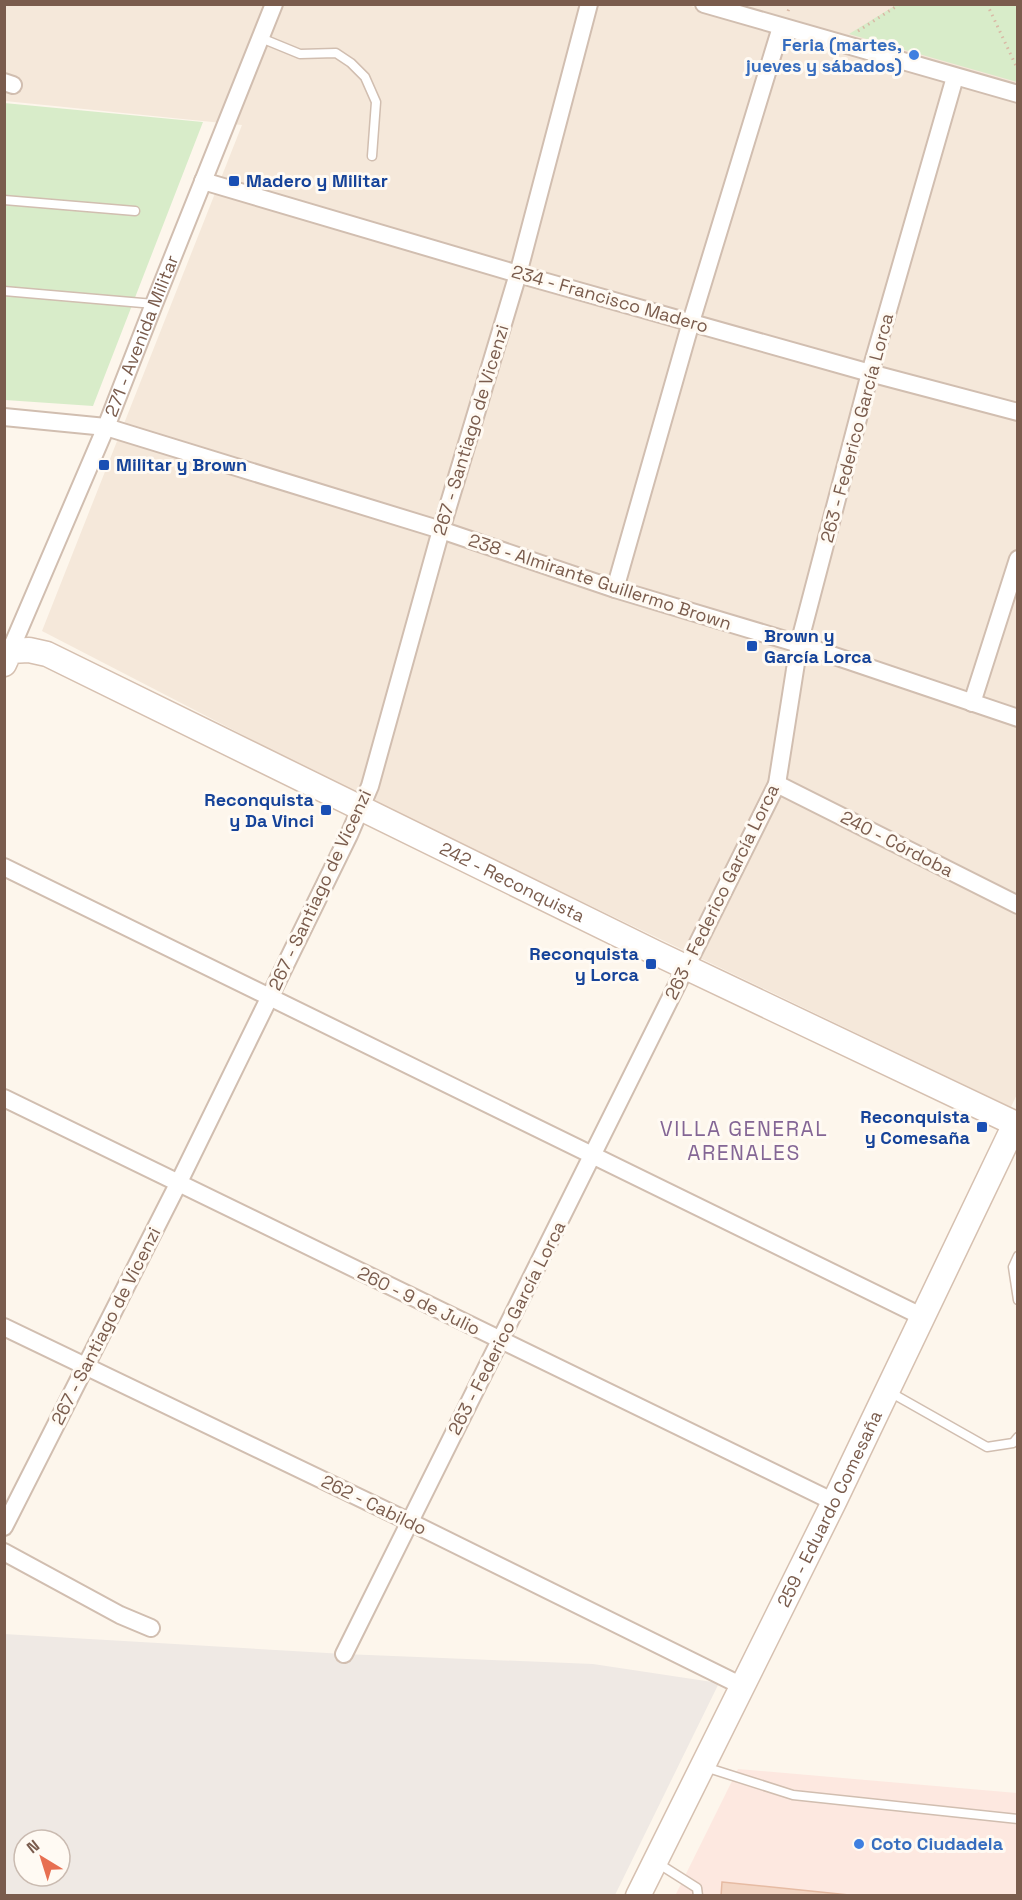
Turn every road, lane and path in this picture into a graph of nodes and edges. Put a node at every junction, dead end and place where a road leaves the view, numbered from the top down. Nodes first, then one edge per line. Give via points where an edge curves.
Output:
1 (274, 4) edge
2 (589, 4) edge
3 (704, 4) edge
4 (900, 4) edge
5 (987, 4) edge
6 (781, 27) junction
7 (261, 38) junction
8 (846, 45) junction
9 (1017, 70) edge
10 (955, 77) junction
11 (1017, 94) edge
12 (372, 156) dead end
13 (203, 181) junction
14 (4, 201) edge
15 (135, 211) dead end
16 (518, 273) junction
17 (4, 291) edge
18 (154, 303) junction
19 (691, 322) junction
20 (870, 373) junction
21 (1017, 412) edge
22 (4, 417) edge
23 (106, 427) junction
24 (441, 530) junction
25 (1017, 559) edge
26 (615, 590) junction
27 (799, 644) junction
28 (6, 656) edge
29 (972, 703) junction
30 (1017, 718) edge
31 (777, 784) junction
32 (361, 810) junction
33 (4, 867) edge
34 (1017, 905) edge
35 (686, 968) junction
36 (271, 996) junction
37 (4, 1098) edge
38 (1017, 1123) edge
39 (594, 1155) junction
40 (179, 1182) junction
41 (1017, 1256) edge
42 (1017, 1300) edge
43 (923, 1317) junction
44 (4, 1327) edge
45 (501, 1341) junction
46 (86, 1366) junction
47 (888, 1391) junction
48 (1017, 1437) edge
49 (834, 1502) junction
50 (410, 1522) junction
51 (4, 1527) edge
52 (4, 1552) edge
53 (151, 1629) dead end
54 (344, 1654) dead end
55 (742, 1686) junction
56 (702, 1766) junction
57 (1017, 1819) edge
58 (655, 1862) junction
59 (638, 1896) edge
60 (698, 1896) edge

1 - 7 street, 271 - Avenida Militar
2 - 16 street, 267 - Santiago de Vicenzi
3 - 6 street
4 - 8 path via 850,36
5 - 9 path
6 - 8 street
6 - 19 street
7 - 12 lane via 300,54 336,52 365,77 376,102
7 - 13 street, 271 - Avenida Militar
8 - 10 street
10 - 11 street
10 - 20 street, 263 - Federico García Lorca
13 - 16 street, 234 - Francisco Madero
13 - 18 street, 271 - Avenida Militar
14 - 15 lane
16 - 19 street, 234 - Francisco Madero
16 - 24 street, 267 - Santiago de Vicenzi
17 - 18 lane
18 - 23 street, 271 - Avenida Militar
19 - 20 street, 234 - Francisco Madero
19 - 26 street
20 - 21 street, 234 - Francisco Madero
20 - 27 street, 263 - Federico García Lorca
22 - 23 street, 238 - Almirante Guillermo Brown
23 - 24 street, 238 - Almirante Guillermo Brown
23 - 28 street, 271 - Avenida Militar
24 - 26 street, 238 - Almirante Guillermo Brown
24 - 32 street, 267 - Santiago de Vicenzi
25 - 29 street
26 - 27 street, 238 - Almirante Guillermo Brown
27 - 29 street, 238 - Almirante Guillermo Brown
27 - 31 street, 263 - Federico García Lorca
28 - 32 street, 242 - Reconquista via 29,650 47,654
29 - 30 street, 238 - Almirante Guillermo Brown
31 - 34 street, 240 - Córdoba
31 - 35 street, 263 - Federico García Lorca
32 - 35 street, 242 - Reconquista
32 - 36 street, 267 - Santiago de Vicenzi
33 - 36 street
35 - 38 street, 242 - Reconquista
35 - 39 street, 263 - Federico García Lorca
36 - 39 street
36 - 40 street, 267 - Santiago de Vicenzi
37 - 40 street, 260 - 9 de Julio
38 - 43 street, 259 - Eduardo Comesaña
39 - 43 street
39 - 45 street, 263 - Federico García Lorca
40 - 45 street, 260 - 9 de Julio
40 - 46 street, 267 - Santiago de Vicenzi
41 - 42 lane via 1013,1267
43 - 47 street, 259 - Eduardo Comesaña
44 - 46 street, 262 - Cabildo
45 - 49 street, 260 - 9 de Julio
45 - 50 street, 263 - Federico García Lorca
46 - 50 street, 262 - Cabildo
46 - 51 street, 267 - Santiago de Vicenzi
47 - 48 lane via 987,1447 1013,1443
47 - 49 street, 259 - Eduardo Comesaña
49 - 55 street, 259 - Eduardo Comesaña
50 - 54 street, 263 - Federico García Lorca
50 - 55 street, 262 - Cabildo
52 - 53 street
55 - 56 street, 259 - Eduardo Comesaña
56 - 57 lane via 793,1795
56 - 58 street, 259 - Eduardo Comesaña
58 - 59 street, 259 - Eduardo Comesaña
58 - 60 lane via 698,1888

